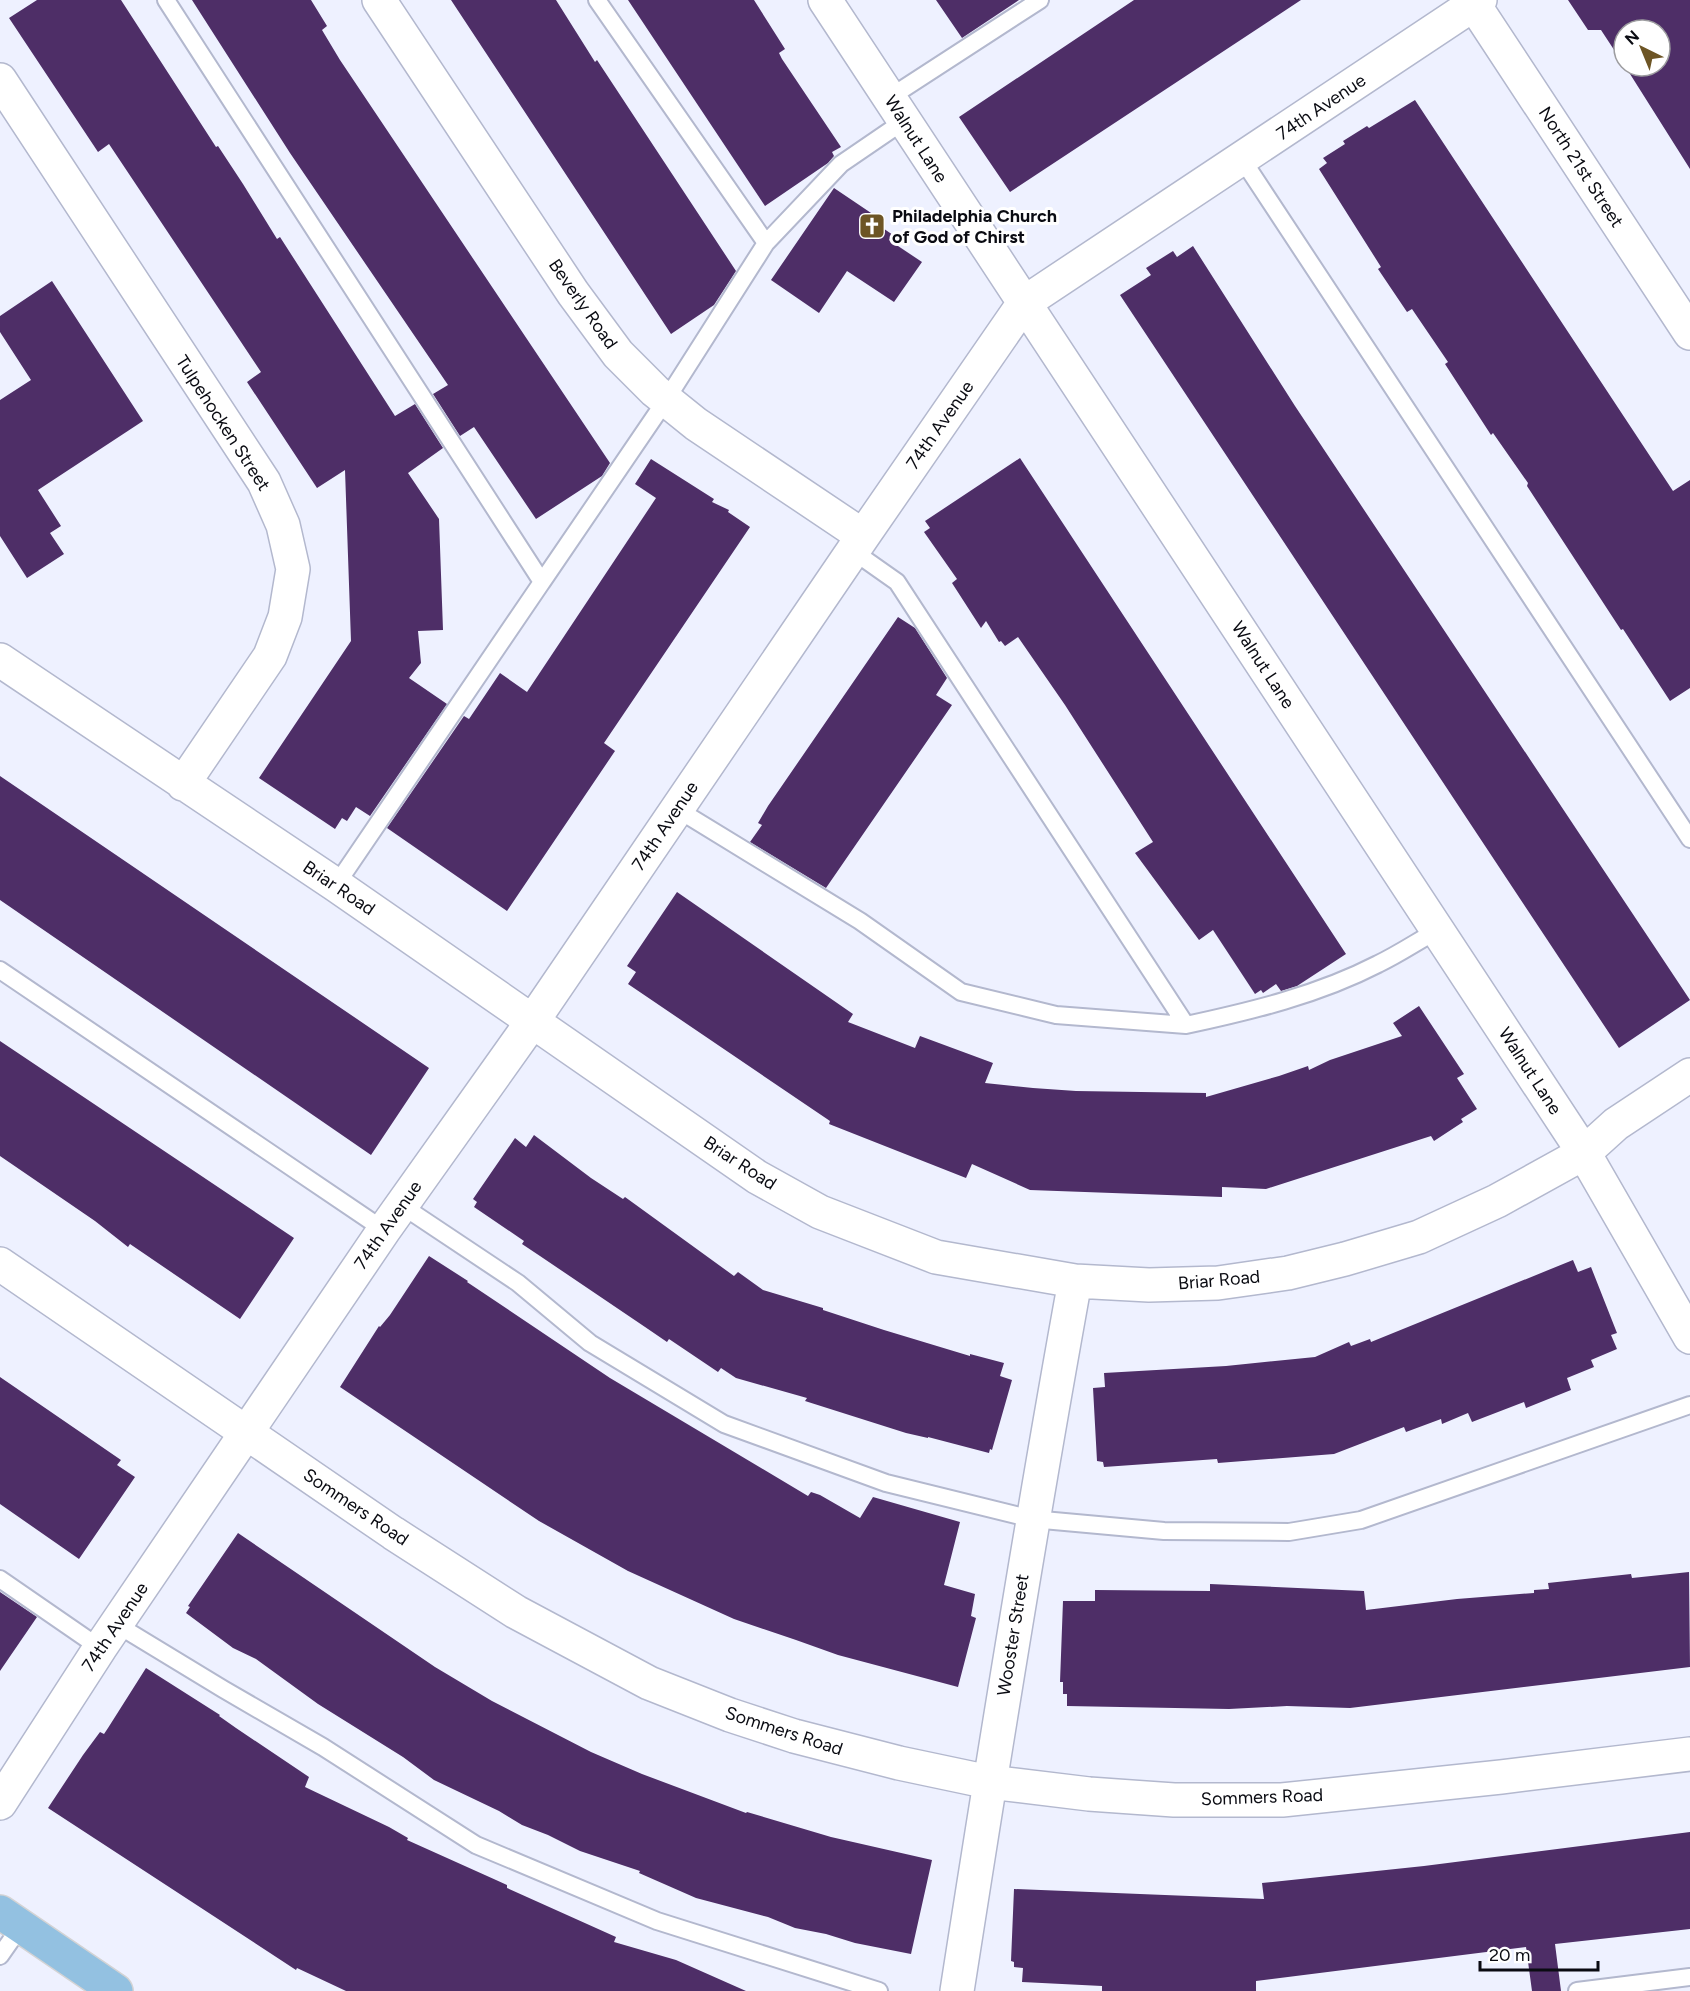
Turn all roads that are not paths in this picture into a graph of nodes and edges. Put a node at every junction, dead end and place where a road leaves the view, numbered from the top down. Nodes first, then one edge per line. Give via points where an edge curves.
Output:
1 (166, 0) edge
2 (379, 0) edge
3 (597, 0) edge
4 (825, 0) edge
5 (1040, 0) edge
6 (1475, 1) edge
7 (0, 80) edge
8 (897, 109) junction
9 (1242, 159) junction
10 (766, 243) junction
11 (1024, 303) junction
12 (1690, 333) edge
13 (666, 400) junction
14 (858, 544) junction
15 (542, 582) junction
16 (0, 660) edge
17 (183, 784) junction
18 (677, 809) junction
19 (1690, 839) edge
20 (336, 885) junction
21 (1438, 930) junction
22 (0, 970) edge
23 (532, 1022) junction
24 (1186, 1025) junction
25 (1690, 1075) edge
26 (1584, 1153) junction
27 (393, 1218) junction
28 (0, 1264) edge
29 (1075, 1281) junction
30 (1690, 1337) edge
31 (1690, 1405) edge
32 (247, 1433) junction
33 (1032, 1519) junction
34 (0, 1579) edge
35 (108, 1636) junction
36 (1690, 1754) edge
37 (989, 1782) junction
38 (0, 1803) edge
39 (11, 1919) edge
40 (0, 1956) edge
41 (1690, 1977) edge
42 (116, 1991) edge
43 (879, 1991) edge
44 (957, 1991) edge
45 (1577, 1991) edge

1 - 15 lane
2 - 13 street, Beverly Road via 573,293 618,354
3 - 10 lane
4 - 8 street, Walnut Lane
5 - 8 lane
6 - 9 street, 74th Avenue
6 - 12 street, North 21st Street
7 - 17 street, Tulpehocken Street via 264,482 284,525 293,569 285,617 270,656
8 - 10 lane
8 - 11 street, Walnut Lane
9 - 11 street, 74th Avenue
9 - 19 lane
10 - 13 lane
11 - 14 street, 74th Avenue
11 - 21 street, Walnut Lane
13 - 14 street, Beverly Road
13 - 15 lane
14 - 18 street, 74th Avenue
14 - 24 lane via 897,582
15 - 20 lane
16 - 17 street, Briar Road
17 - 20 street, Briar Road
18 - 23 street, 74th Avenue
18 - 24 lane via 860,921 961,992 1056,1015
20 - 23 street, Briar Road
21 - 24 lane via 1378,965 1309,993 1245,1013
21 - 26 street, Walnut Lane
22 - 27 lane
23 - 27 street, 74th Avenue
23 - 29 street, Briar Road via 758,1177 820,1212 936,1257
25 - 26 street, Briar Road via 1616,1124
26 - 29 street, Briar Road via 1497,1201 1419,1237 1345,1259 1288,1273 1218,1283
26 - 30 street, Walnut Lane
27 - 32 street, 74th Avenue
27 - 33 lane via 518,1283 590,1343 724,1424 886,1484
28 - 32 street, Sommers Road
29 - 33 street, Wooster Street
31 - 33 lane via 1361,1520 1289,1532 1164,1531
32 - 35 street, 74th Avenue
32 - 37 street, Sommers Road via 516,1612 650,1683 794,1736 908,1766
33 - 37 street, Wooster Street
34 - 35 lane
35 - 38 street, 74th Avenue
35 - 43 lane via 223,1689 323,1747 476,1845 657,1921
36 - 37 street, Sommers Road via 1282,1800 1174,1800
37 - 44 street, Wooster Street
39 - 40 lane
39 - 42 main road
41 - 45 lane

